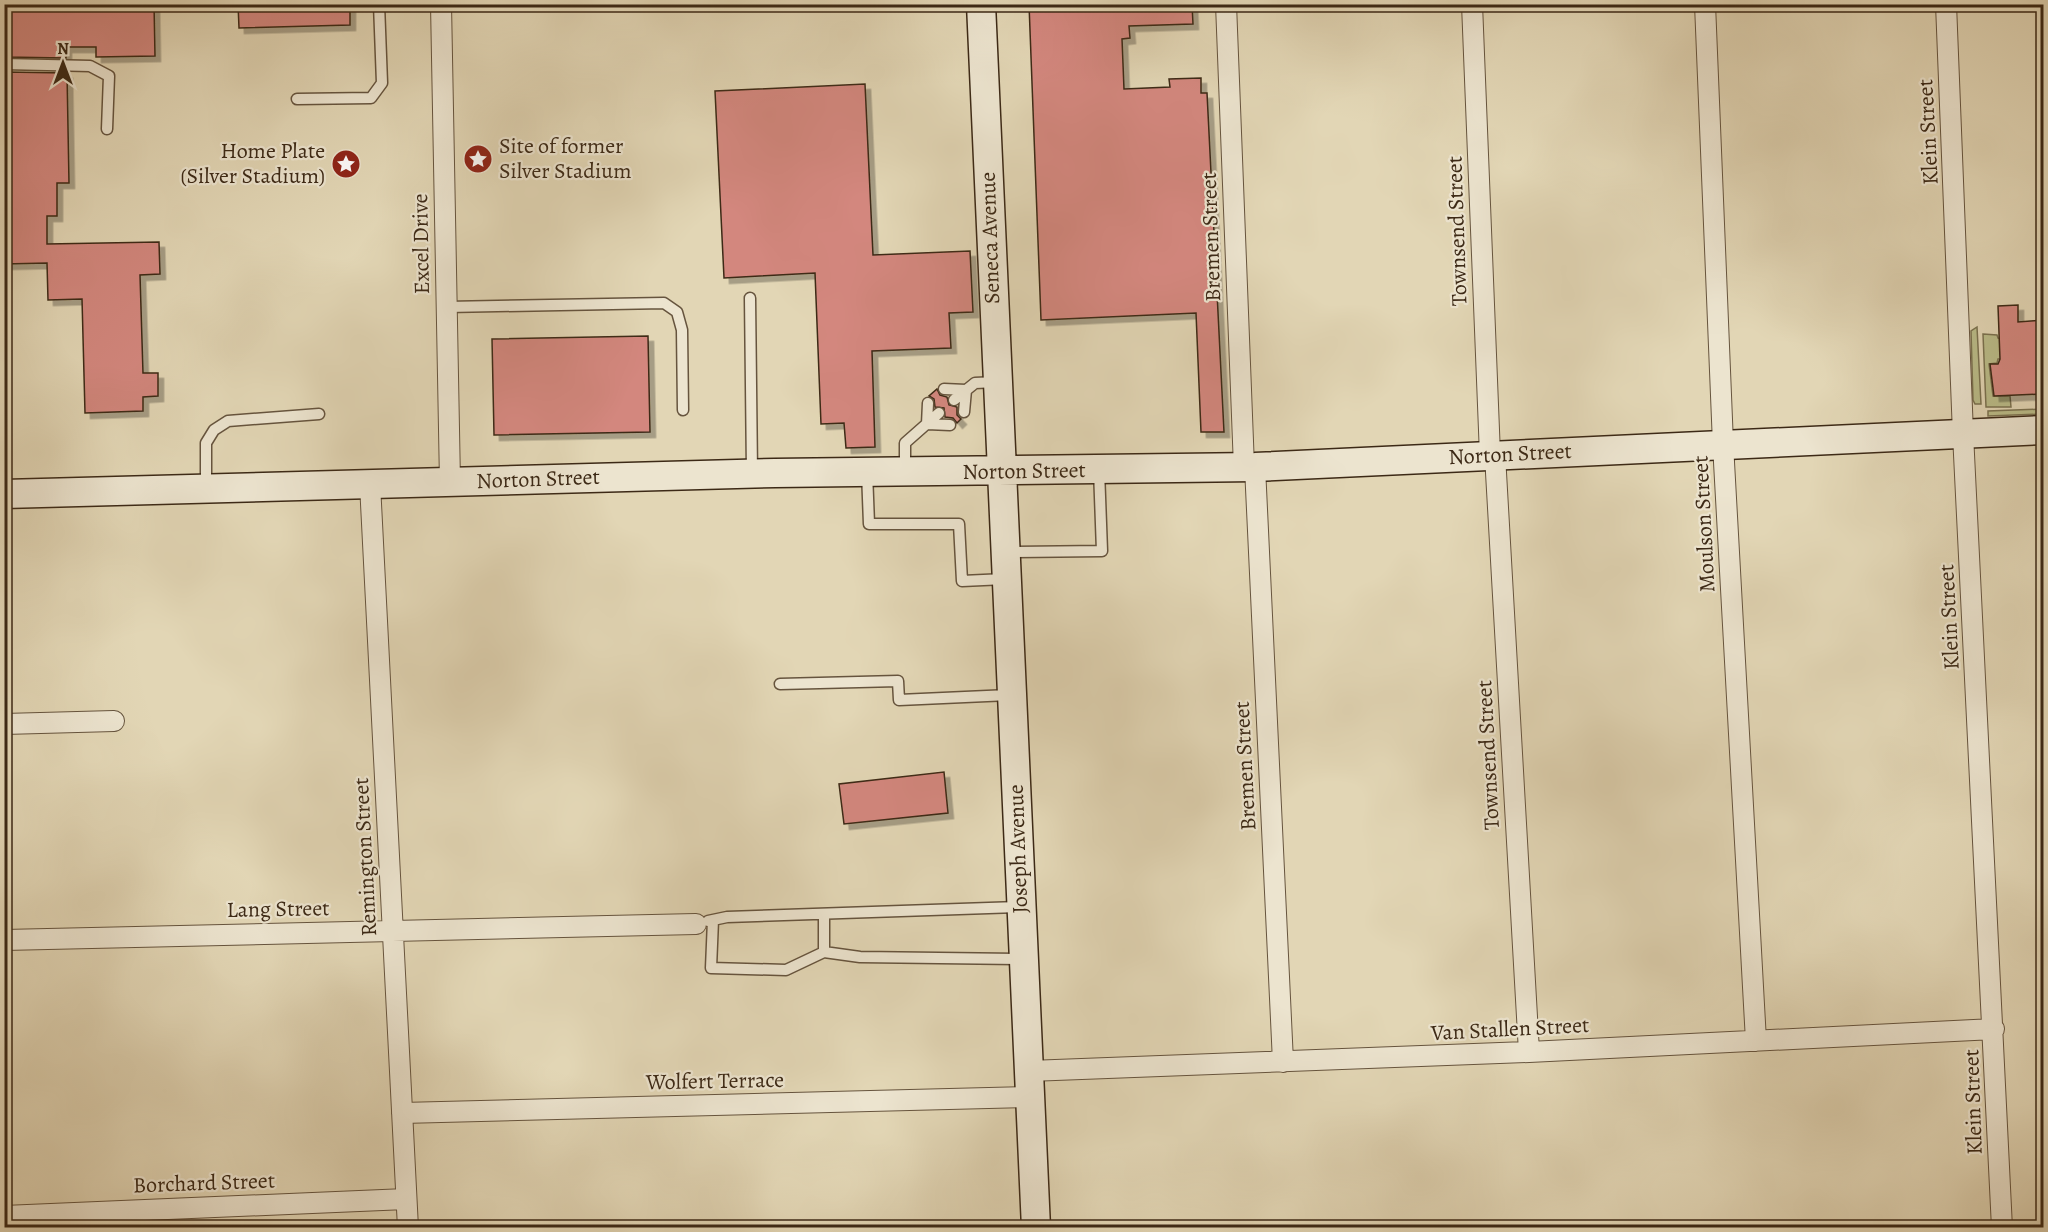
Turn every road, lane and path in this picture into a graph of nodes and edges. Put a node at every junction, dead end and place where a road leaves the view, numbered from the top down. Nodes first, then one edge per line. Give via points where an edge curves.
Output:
1 (380, 4) edge
2 (441, 4) edge
3 (981, 4) edge
4 (1226, 4) edge
5 (1472, 4) edge
6 (1705, 4) edge
7 (1946, 4) edge
8 (4, 64) edge
9 (297, 99) dead end
10 (107, 129) dead end
11 (750, 298) dead end
12 (447, 307) junction
13 (996, 382) junction
14 (944, 389) dead end
15 (966, 390) junction
16 (954, 400) dead end
17 (928, 403) dead end
18 (683, 410) dead end
19 (964, 412) dead end
20 (319, 414) dead end
21 (939, 414) dead end
22 (927, 424) junction
23 (950, 425) dead end
24 (2043, 430) edge
25 (1963, 434) junction
26 (1724, 444) junction
27 (1493, 455) junction
28 (1249, 467) junction
29 (1100, 470) junction
30 (999, 471) junction
31 (867, 472) junction
32 (905, 472) junction
33 (753, 473) junction
34 (450, 482) junction
35 (370, 484) junction
36 (206, 489) junction
37 (4, 494) edge
38 (1006, 566) junction
39 (780, 684) dead end
40 (1012, 695) junction
41 (114, 721) dead end
42 (4, 724) edge
43 (1021, 907) junction
44 (824, 914) junction
45 (705, 922) junction
46 (393, 931) junction
47 (4, 940) edge
48 (824, 952) junction
49 (1023, 959) junction
50 (1994, 1029) junction
51 (1756, 1041) junction
52 (1529, 1052) junction
53 (1283, 1062) junction
54 (1029, 1084) junction
55 (402, 1113) junction
56 (406, 1199) junction
57 (4, 1216) edge
58 (408, 1227) edge
59 (1036, 1227) edge
60 (2002, 1227) edge

1 - 9 lane via 382,83 371,98
2 - 12 street, Excel Drive
3 - 13 main road, Seneca Avenue
4 - 28 street, Bremen Street
5 - 27 street, Townsend Street
6 - 26 street, Moulson Street
7 - 25 street, Klein Street
8 - 10 lane via 90,66 109,76
11 - 33 lane
12 - 18 lane via 664,303 677,312 682,330
12 - 34 street, Excel Drive
13 - 15 lane via 975,383
13 - 30 main road, Seneca Avenue
14 - 15 lane
15 - 16 lane
15 - 19 lane
17 - 22 lane
20 - 36 lane via 228,421 214,430 206,443
21 - 22 lane
22 - 23 lane
22 - 32 lane via 905,443
24 - 25 main road, Norton Street
25 - 26 main road, Norton Street
25 - 50 street, Klein Street
26 - 27 main road, Norton Street
26 - 51 street, Moulson Street
27 - 28 main road, Norton Street
27 - 52 street, Townsend Street
28 - 29 main road, Norton Street
28 - 53 street, Bremen Street
29 - 30 main road, Norton Street
29 - 38 lane via 1102,551
30 - 32 main road, Norton Street
30 - 38 main road, Joseph Avenue
31 - 32 main road, Norton Street
31 - 33 main road, Norton Street
31 - 38 lane via 869,524 959,524 962,581
33 - 34 main road, Norton Street
34 - 35 main road, Norton Street
35 - 36 main road, Norton Street
35 - 46 street, Remington Street
36 - 37 main road, Norton Street
38 - 40 main road, Joseph Avenue
39 - 40 lane via 898,681 898,700
40 - 43 main road, Joseph Avenue
41 - 42 street
43 - 44 lane
43 - 49 main road, Joseph Avenue
44 - 45 lane via 727,917
44 - 48 lane
45 - 46 street, Lang Street
45 - 48 lane via 711,968 786,970
46 - 47 street, Lang Street
46 - 55 street, Remington Street
48 - 49 lane via 860,957
49 - 54 main road, Joseph Avenue
50 - 51 street, Van Stallen Street
50 - 60 street, Klein Street
51 - 52 street, Van Stallen Street
52 - 53 street, Van Stallen Street
53 - 54 street, Van Stallen Street
54 - 55 street, Wolfert Terrace
54 - 59 main road, Joseph Avenue
55 - 56 street, Remington Street
56 - 57 street, Borchard Street
56 - 58 street, Remington Street

